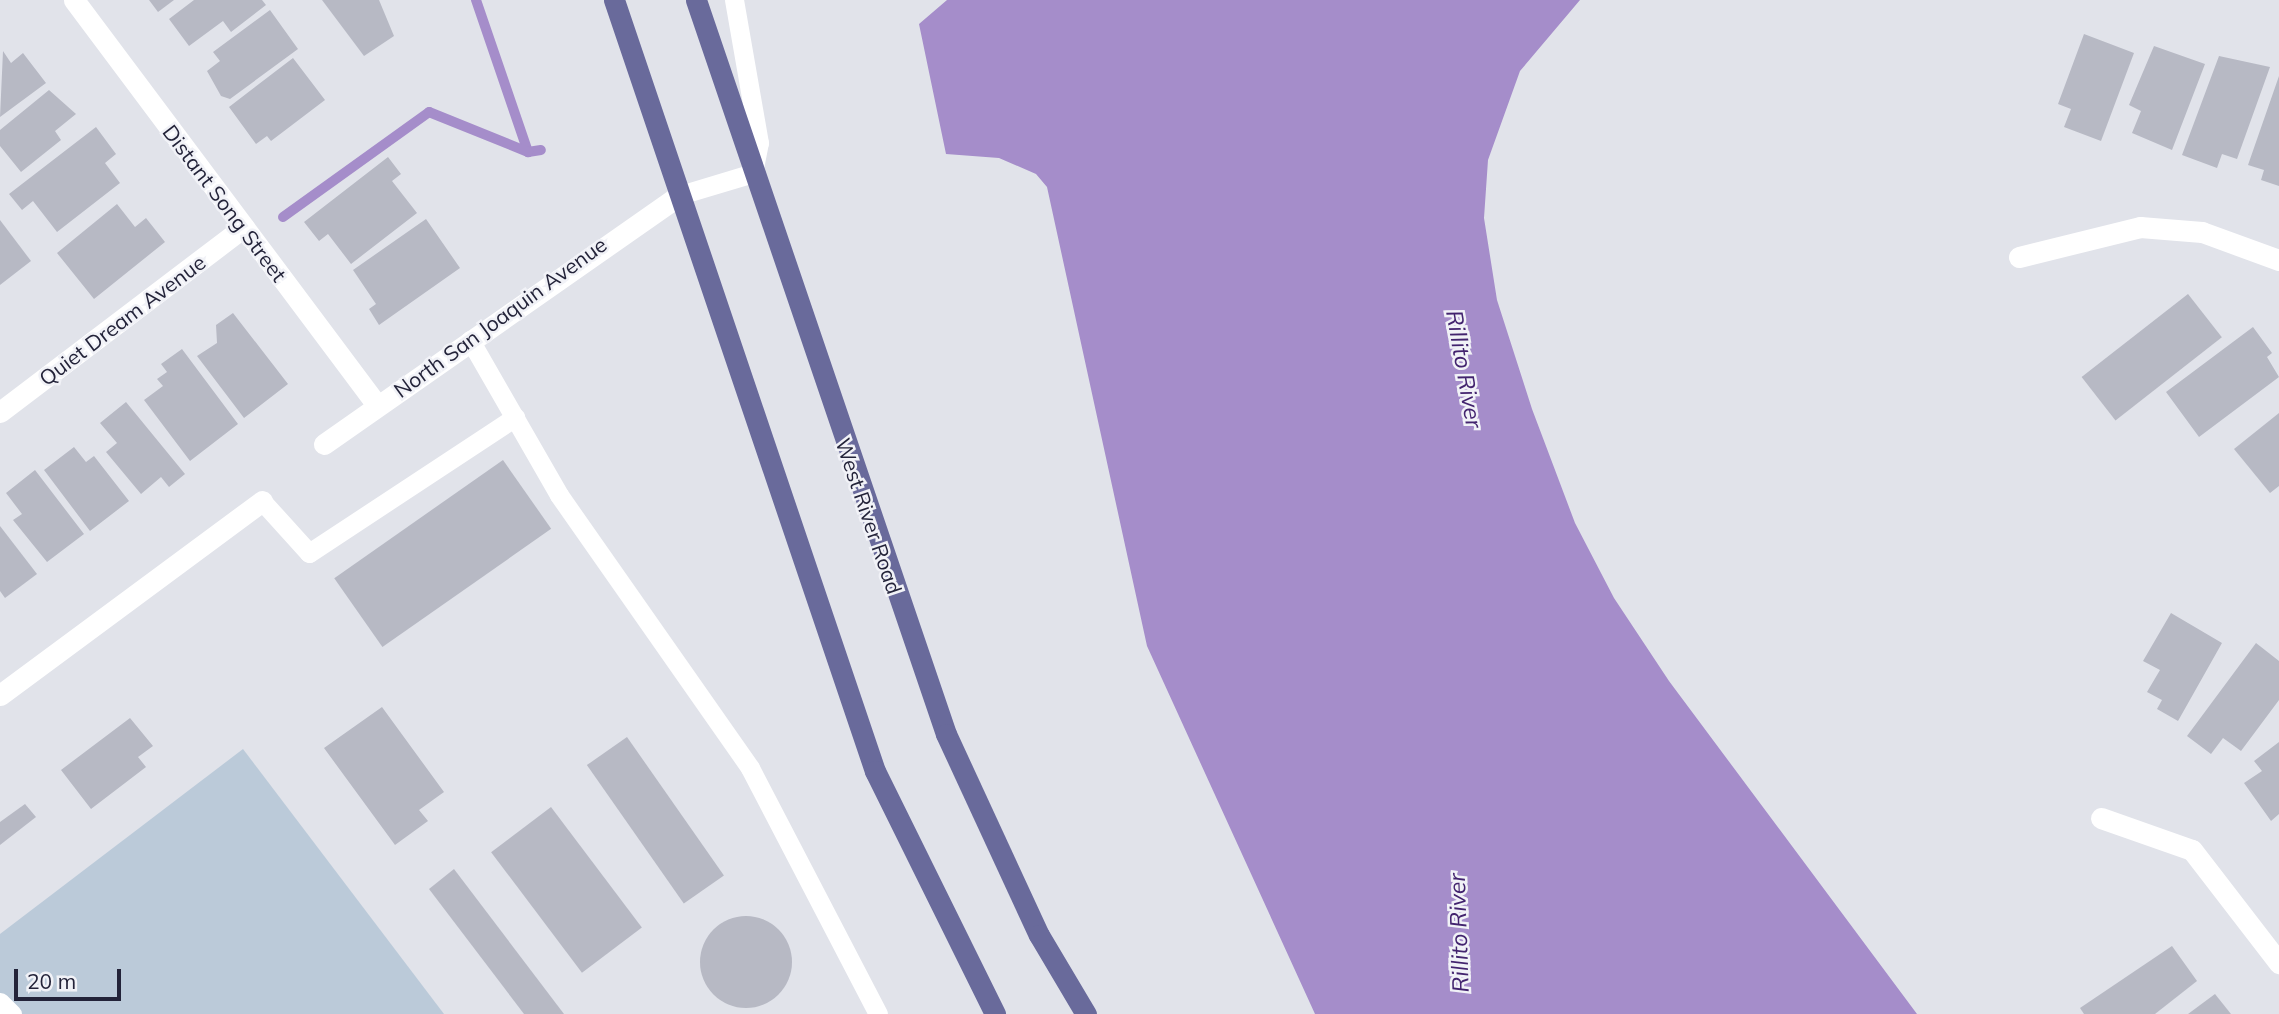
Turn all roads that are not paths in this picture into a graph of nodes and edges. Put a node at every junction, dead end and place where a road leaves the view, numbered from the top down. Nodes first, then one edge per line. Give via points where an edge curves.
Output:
1 (74, 0) edge
2 (614, 0) edge
3 (695, 0) edge
4 (734, 0) edge
5 (752, 173) junction
6 (680, 195) junction
7 (244, 227) junction
8 (2019, 257) dead end
9 (2279, 260) edge
10 (470, 340) junction
11 (377, 405) junction
12 (0, 412) edge
13 (515, 417) junction
14 (324, 443) dead end
15 (262, 501) joint
16 (0, 695) edge
17 (2101, 818) dead end
18 (2279, 963) edge
19 (0, 1002) edge
20 (12, 1014) edge
21 (878, 1014) edge
22 (995, 1014) edge
23 (1086, 1014) edge

1 - 7 street, Distant Song Street
2 - 6 main road
3 - 5 main road, West River Road
4 - 5 lane via 759,143
5 - 6 lane
5 - 23 main road, West River Road via 946,734 1039,935
6 - 10 street, North San Joaquin Avenue
6 - 22 main road via 875,771
7 - 11 street, Distant Song Street
7 - 12 street, Quiet Dream Avenue
8 - 9 street via 2140,228 2202,232
10 - 11 street, North San Joaquin Avenue
10 - 13 lane
11 - 14 street, North San Joaquin Avenue
13 - 15 lane via 309,553
13 - 21 lane via 559,495 750,768
15 - 16 street
17 - 18 street via 2192,850
19 - 20 lane

